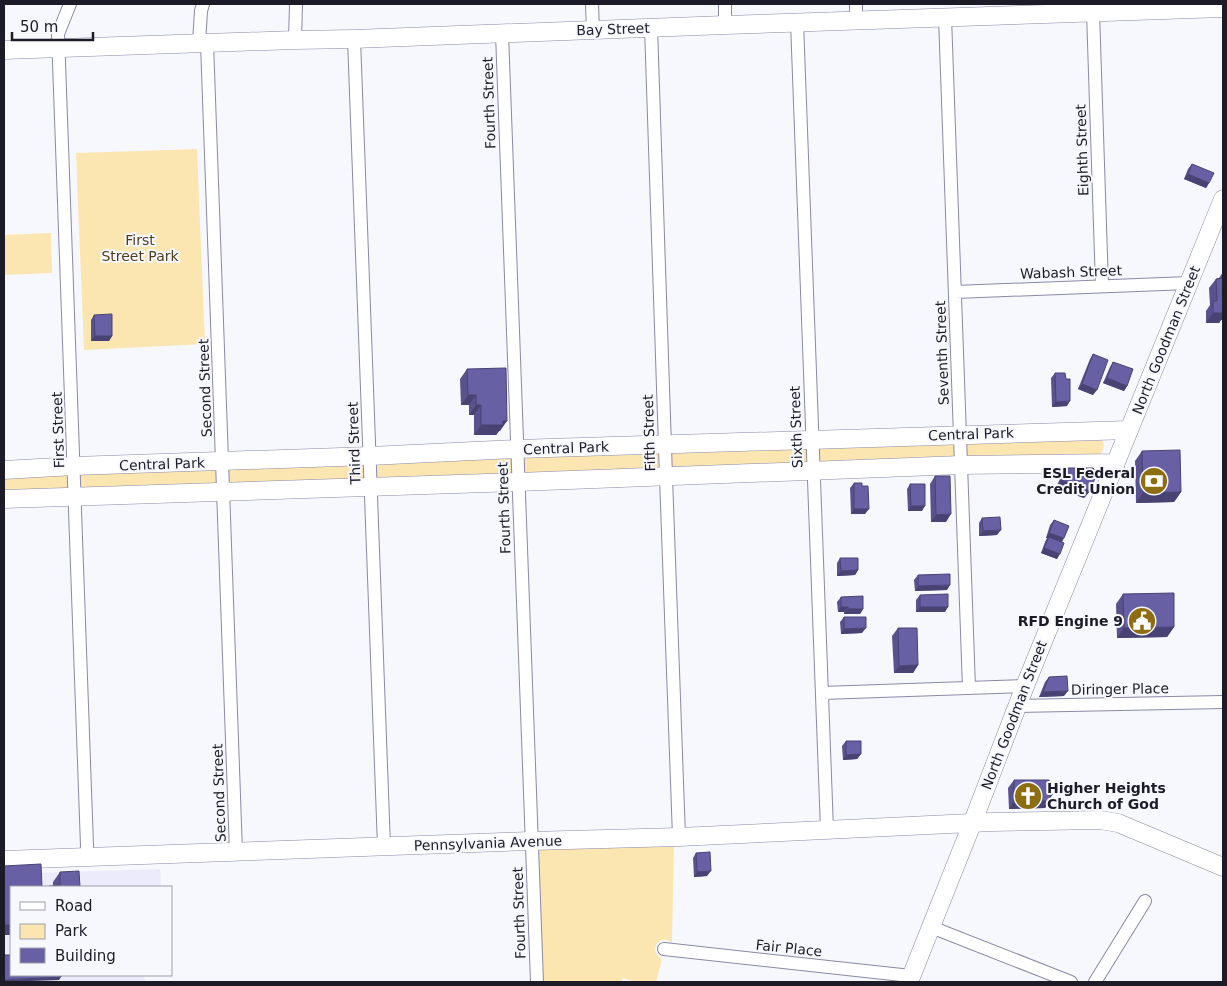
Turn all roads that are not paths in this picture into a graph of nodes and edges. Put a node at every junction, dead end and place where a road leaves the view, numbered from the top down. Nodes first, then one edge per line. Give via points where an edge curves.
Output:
1 (70, 4) edge
2 (203, 4) edge
3 (296, 4) edge
4 (592, 4) edge
5 (724, 4) edge
6 (1147, 7) edge
7 (1223, 8) edge
8 (1012, 9) edge
9 (856, 12) edge
10 (1093, 12) junction
11 (945, 17) junction
12 (798, 22) junction
13 (725, 25) junction
14 (651, 27) junction
15 (594, 30) junction
16 (502, 33) junction
17 (354, 39) junction
18 (295, 40) junction
19 (203, 43) junction
20 (58, 48) junction
21 (4, 50) edge
22 (1223, 199) edge
23 (1189, 283) junction
24 (1102, 286) junction
25 (955, 292) junction
26 (1129, 430) junction
27 (960, 434) junction
28 (812, 441) junction
29 (665, 445) junction
30 (517, 449) junction
31 (370, 456) junction
32 (222, 462) junction
33 (1116, 463) junction
34 (961, 465) junction
35 (74, 466) junction
36 (4, 470) edge
37 (813, 470) junction
38 (666, 476) junction
39 (518, 482) junction
40 (370, 487) junction
41 (223, 492) junction
42 (75, 496) junction
43 (4, 498) edge
44 (1025, 686) junction
45 (969, 688) junction
46 (822, 693) junction
47 (1223, 702) edge
48 (1017, 706) junction
49 (972, 824) junction
50 (826, 830) junction
51 (679, 837) junction
52 (531, 841) junction
53 (384, 846) junction
54 (236, 852) junction
55 (86, 857) junction
56 (4, 860) edge
57 (1223, 867) edge
58 (1145, 901) dead end
59 (931, 927) junction
60 (664, 949) dead end
61 (910, 979) edge
62 (537, 982) edge
63 (1070, 982) edge
64 (1095, 982) edge

1 - 20 street, First Street via 58,34
2 - 19 street, Second Street
3 - 18 street
4 - 15 street
5 - 13 street
6 - 7 main road, Bay Street
6 - 10 main road, Bay Street
8 - 10 main road, Bay Street
8 - 11 main road, Bay Street
9 - 11 main road, Bay Street
9 - 12 main road, Bay Street
10 - 24 street, Eighth Street
11 - 25 street, Seventh Street
12 - 13 main road, Bay Street
12 - 28 street, Sixth Street
13 - 14 main road, Bay Street
14 - 15 main road, Bay Street
14 - 29 street, Fifth Street
15 - 16 main road, Bay Street
16 - 17 main road, Bay Street
16 - 30 street, Fourth Street
17 - 18 main road, Bay Street
17 - 31 street, Third Street
18 - 19 main road, Bay Street
19 - 20 main road, Bay Street
19 - 32 street, Second Street
20 - 21 main road, Bay Street
20 - 35 street, First Street
22 - 23 main road, North Goodman Street
23 - 24 street, Wabash Street
23 - 26 main road, North Goodman Street
24 - 25 street, Wabash Street
25 - 27 street, Seventh Street
26 - 27 main road, Central Park
26 - 33 main road, North Goodman Street
27 - 28 main road, Central Park
27 - 34 street, Seventh Street
28 - 29 main road, Central Park
28 - 37 street, Sixth Street
29 - 30 main road, Central Park
29 - 38 street, Fifth Street
30 - 31 main road, Central Park
30 - 39 street, Fourth Street
31 - 32 main road, Central Park
31 - 40 street, Third Street
32 - 35 main road, Central Park
32 - 41 street, Second Street
33 - 34 main road
33 - 44 main road, North Goodman Street
34 - 37 main road
34 - 45 street, Seventh Street
35 - 36 main road, Central Park
35 - 42 street, First Street
37 - 38 main road
37 - 46 street, Sixth Street
38 - 39 main road
38 - 51 street, Fifth Street
39 - 40 main road
39 - 52 street, Fourth Street
40 - 41 main road
40 - 53 street, Third Street
41 - 42 main road
41 - 54 street, Second Street
42 - 43 main road
42 - 55 street, First Street
44 - 45 street
44 - 48 main road, North Goodman Street
45 - 46 street
46 - 50 street, Sixth Street
47 - 48 street, Diringer Place
48 - 49 main road, North Goodman Street
49 - 50 main road, Pennsylvania Avenue
49 - 57 main road, Pennsylvania Avenue via 1109,820
49 - 59 main road, North Goodman Street
50 - 51 main road, Pennsylvania Avenue
51 - 52 main road, Pennsylvania Avenue
52 - 53 main road, Pennsylvania Avenue
52 - 62 street, Fourth Street
53 - 54 main road, Pennsylvania Avenue
54 - 55 main road, Pennsylvania Avenue
55 - 56 main road, Pennsylvania Avenue
58 - 64 street
59 - 61 main road, North Goodman Street
59 - 63 street
60 - 61 street, Fair Place

